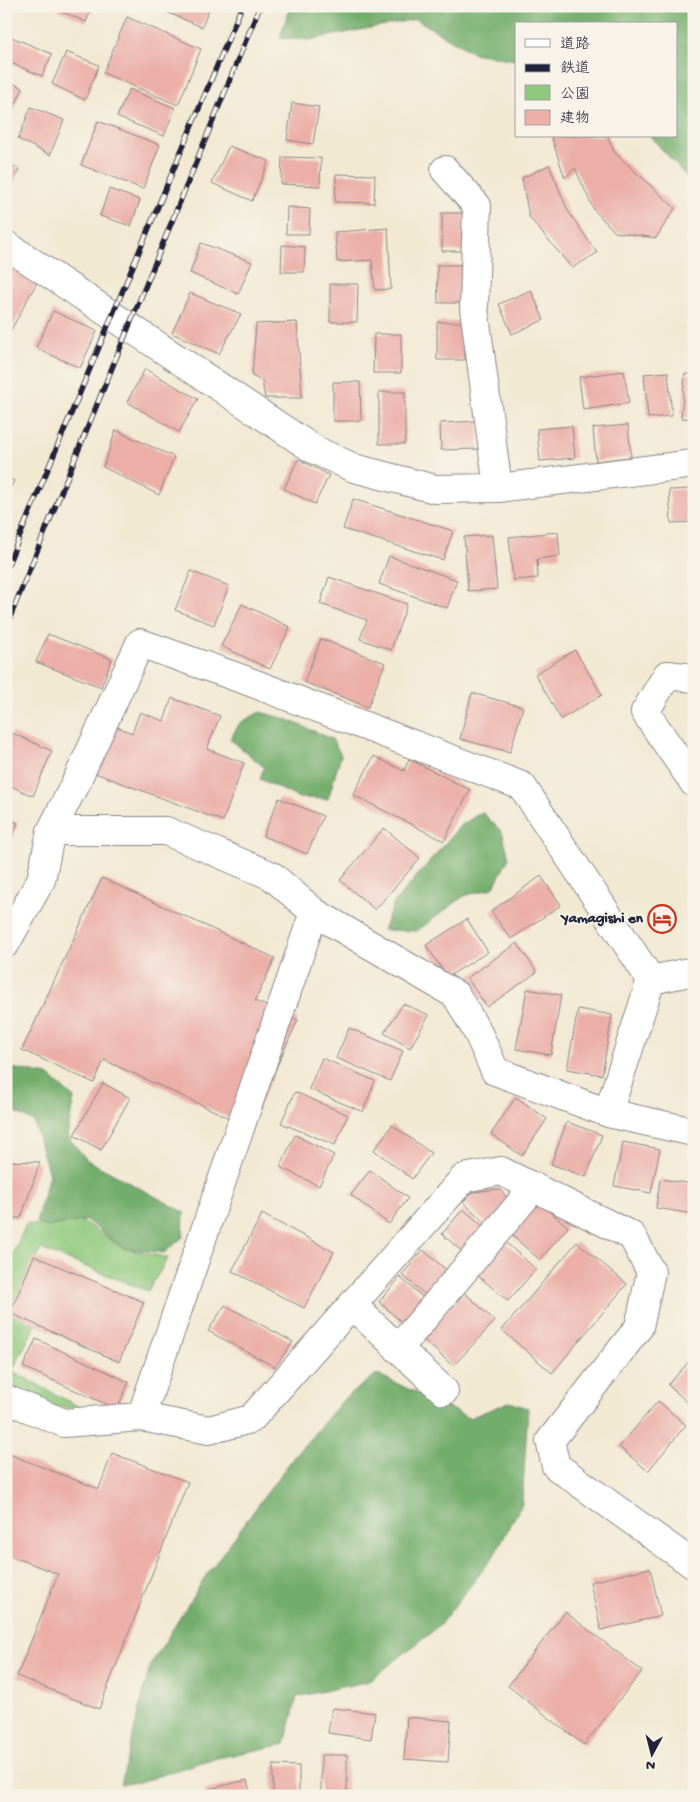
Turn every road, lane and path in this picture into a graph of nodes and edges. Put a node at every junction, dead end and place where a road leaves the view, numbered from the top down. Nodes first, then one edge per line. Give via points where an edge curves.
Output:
1 (445, 170) dead end
2 (6, 245) edge
3 (694, 464) edge
4 (498, 488) junction
5 (694, 678) edge
6 (694, 783) edge
7 (51, 831) junction
8 (314, 912) junction
9 (6, 943) edge
10 (694, 971) edge
11 (651, 980) junction
12 (608, 1113) junction
13 (694, 1132) edge
14 (534, 1187) junction
15 (352, 1305) junction
16 (398, 1349) junction
17 (444, 1392) dead end
18 (6, 1399) edge
19 (141, 1417) junction
20 (694, 1565) edge

1 - 4 street via 476,206 474,308
2 - 4 street via 313,449 354,468 435,489
3 - 4 street
5 - 6 street via 667,675 645,712
7 - 8 street via 166,831 272,876
7 - 9 street via 40,880
7 - 11 street via 140,643 522,786
8 - 12 street via 456,995 495,1071
8 - 19 street
10 - 11 street
11 - 12 street
12 - 13 street
14 - 15 street via 501,1171 464,1178
14 - 16 street
14 - 20 street via 632,1236 651,1272 639,1327 550,1441 556,1466
15 - 16 street
15 - 19 street via 251,1418 209,1430
16 - 17 street
18 - 19 street via 64,1423

